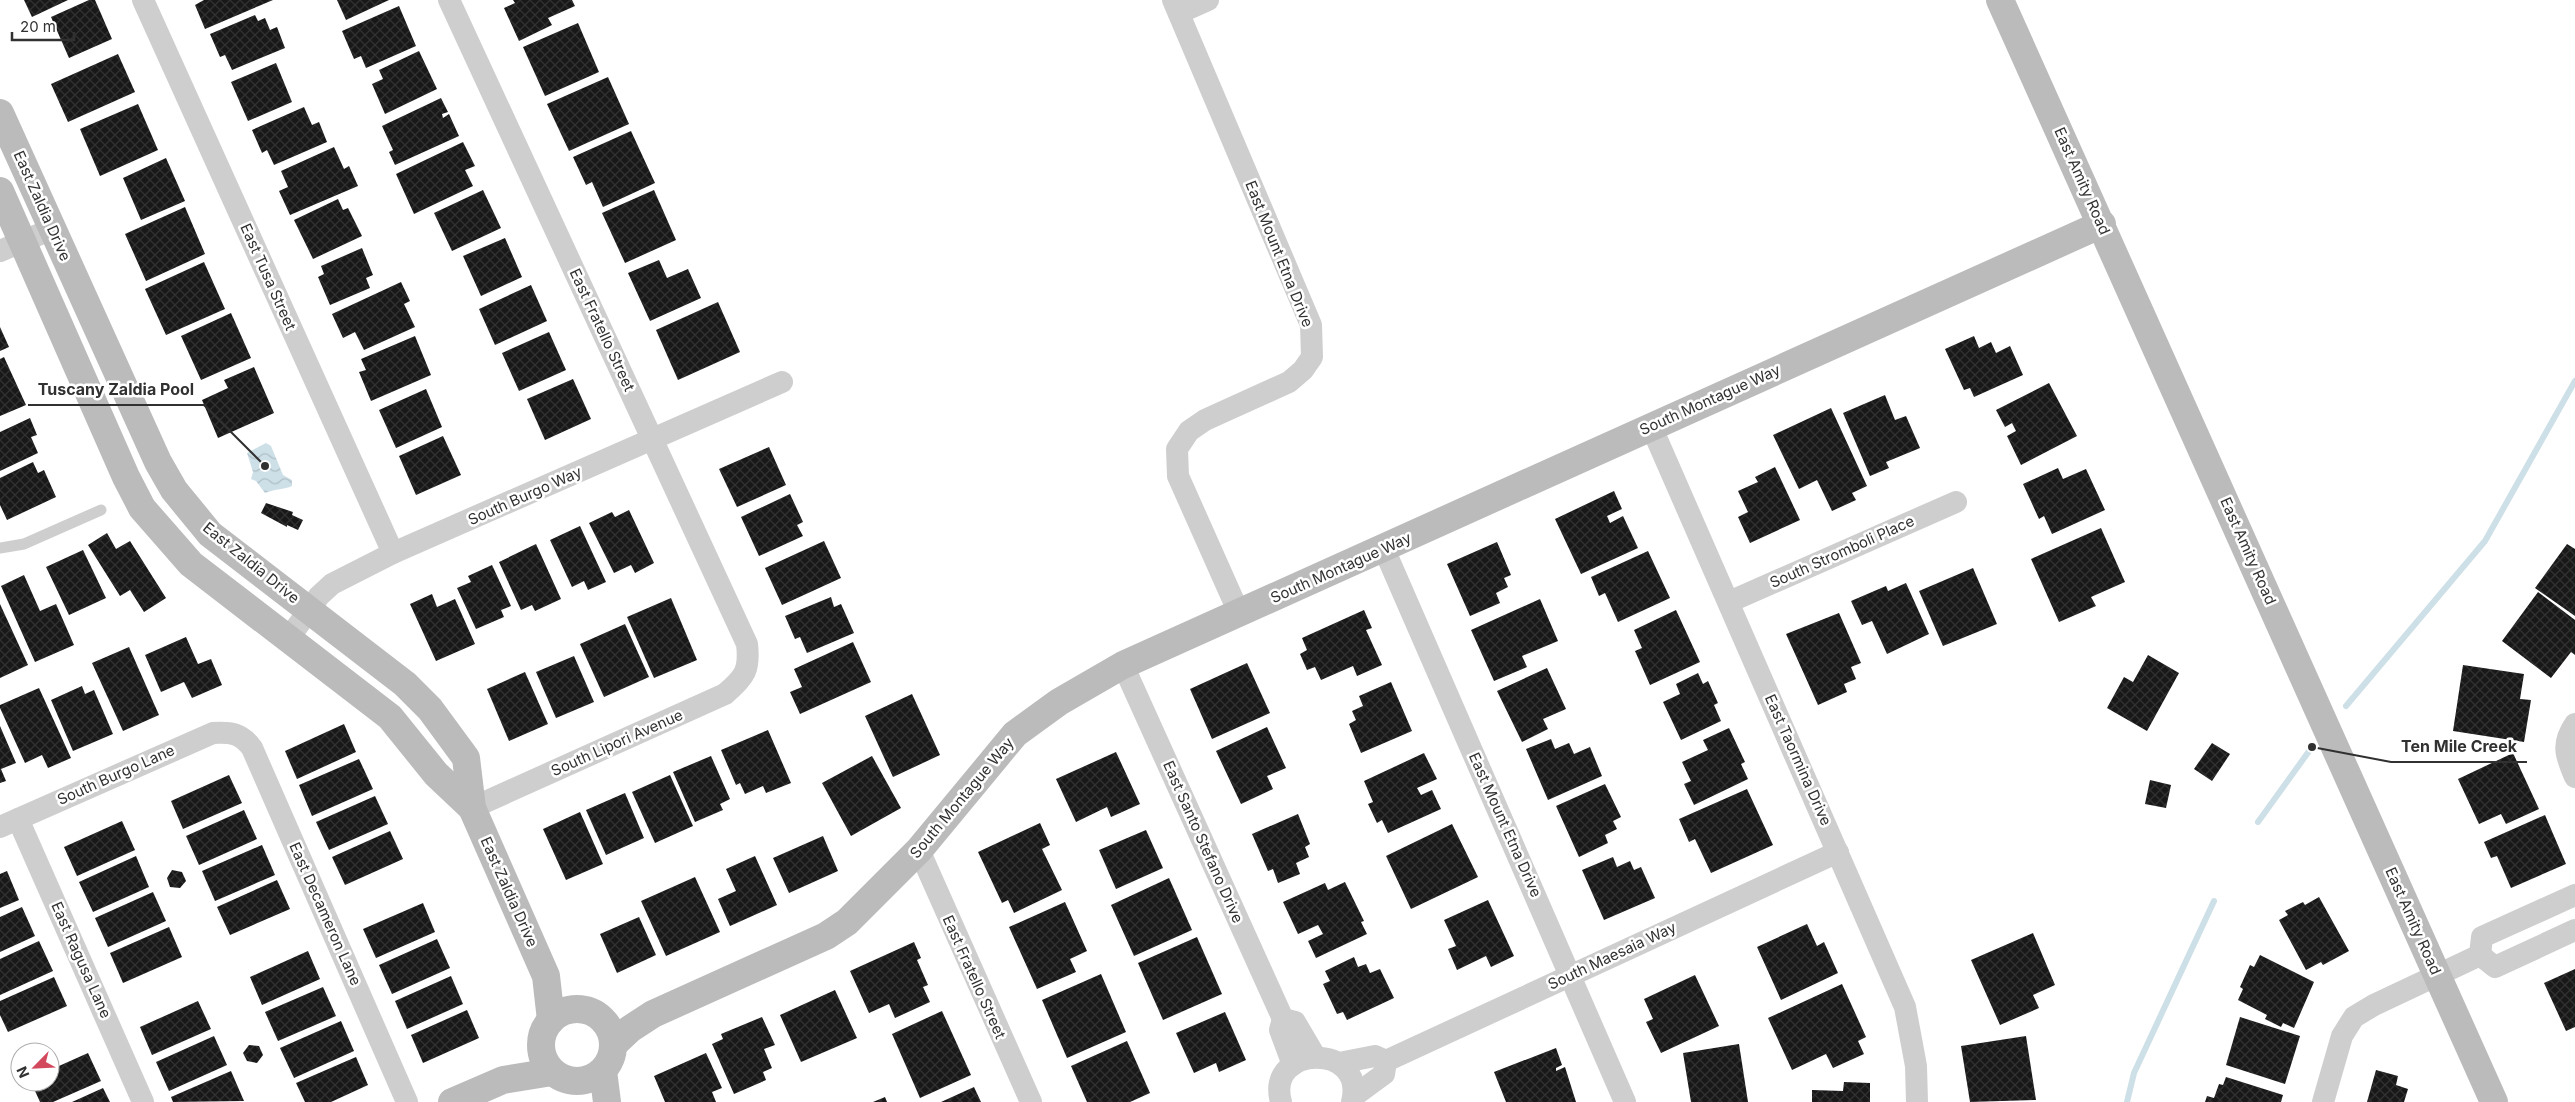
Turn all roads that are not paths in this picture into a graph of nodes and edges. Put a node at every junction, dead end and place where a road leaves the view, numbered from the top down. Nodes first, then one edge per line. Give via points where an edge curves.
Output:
1 (143, 0) edge
2 (449, 0) edge
3 (1208, 0) edge
4 (2000, 0) edge
5 (1176, 7) edge
6 (0, 113) edge
7 (0, 192) edge
8 (2102, 224) junction
9 (52, 228) junction
10 (11, 246) edge
11 (782, 382) dead end
12 (1651, 426) junction
13 (653, 440) junction
14 (1956, 502) dead end
15 (101, 510) dead end
16 (0, 548) edge
17 (1384, 549) junction
18 (393, 553) junction
19 (1729, 602) junction
20 (309, 609) junction
21 (1239, 613) junction
22 (288, 638) junction
23 (749, 663) joint
24 (1124, 664) junction
25 (234, 733) joint
26 (2570, 733) edge
27 (2575, 777) edge
28 (472, 808) junction
29 (9, 823) edge
30 (919, 850) junction
31 (1838, 852) junction
32 (2575, 895) edge
33 (2575, 930) edge
34 (2480, 955) junction
35 (1570, 975) junction
36 (546, 976) junction
37 (2437, 976) junction
38 (576, 1009) junction
39 (653, 1014) junction
40 (603, 1019) junction
41 (1283, 1019) junction
42 (551, 1020) junction
43 (614, 1045) junction
44 (541, 1047) junction
45 (1316, 1056) junction
46 (1386, 1062) junction
47 (1339, 1063) junction
48 (1293, 1065) junction
49 (603, 1071) junction
50 (552, 1072) junction
51 (503, 1080) junction
52 (578, 1081) junction
53 (1353, 1099) edge
54 (1277, 1100) edge
55 (144, 1102) edge
56 (407, 1102) edge
57 (452, 1102) edge
58 (595, 1102) edge
59 (607, 1102) edge
60 (1031, 1102) edge
61 (1625, 1102) edge
62 (1917, 1102) edge
63 (2323, 1102) edge
64 (2494, 1102) edge

1 - 18 street, East Tusa Street
2 - 13 street, East Fratello Street
3 - 5 street
4 - 8 street, East Amity Road
5 - 21 street, East Mount Etna Drive via 1311,325 1313,341 1312,357 1289,382 1205,420 1189,431 1177,449 1178,476
6 - 9 street, East Zaldia Drive
7 - 10 street, East Zaldia Drive
8 - 12 street, South Montague Way
8 - 37 street, East Amity Road
9 - 10 street
9 - 20 street, East Zaldia Drive via 158,462 174,490 210,534
10 - 22 street, East Zaldia Drive via 142,508 190,564
11 - 13 street, South Burgo Way
12 - 17 street, South Montague Way
12 - 19 street, East Taormina Drive
13 - 18 street, South Burgo Way
13 - 23 street, East Fratello Street via 747,644
14 - 19 street, South Stromboli Place
15 - 16 lane via 24,544
17 - 21 street, South Montague Way
17 - 35 street, East Mount Etna Drive
18 - 20 street, South Burgo Way via 332,584
19 - 31 street, East Taormina Drive
20 - 22 street, South Burgo Way
20 - 28 street, East Zaldia Drive via 405,684 435,716 466,758
21 - 24 street, South Montague Way
22 - 28 street, East Zaldia Drive via 390,717 436,774
23 - 28 street, South Lipori Avenue via 741,680 725,694
24 - 30 street, South Montague Way via 1059,702 1016,734
24 - 41 street, East Santo Stefano Drive
25 - 29 street, South Burgo Lane via 213,733
25 - 56 street, East Decameron Lane via 252,748
26 - 27 street via 2569,763
28 - 36 street, East Zaldia Drive
29 - 55 street, East Ragusa Lane
30 - 39 street, South Montague Way via 866,905 826,936
30 - 60 street, East Fratello Street
31 - 35 street, South Maesaia Way
31 - 62 street, East Taormina Drive via 1905,1007 1912,1034
32 - 34 street via 2482,937
33 - 34 street via 2495,966
34 - 37 street
35 - 46 street, South Maesaia Way
35 - 61 street, East Mount Etna Drive
36 - 38 street, East Zaldia Drive
36 - 42 street, East Zaldia Drive
37 - 63 street via 2354,1017 2342,1036
37 - 64 street, East Amity Road
38 - 40 street via 590,1011
38 - 42 street via 562,1012
39 - 40 street, South Montague Way
39 - 43 street, South Montague Way via 630,1029
40 - 43 street via 611,1031
41 - 45 street via 1296,1022
41 - 48 street, East Santo Stefano Drive via 1280,1030
42 - 44 street via 543,1032
43 - 49 street via 611,1059
44 - 50 street
44 - 51 street
45 - 47 street
45 - 48 street
46 - 47 street via 1375,1056
46 - 53 street via 1384,1074
47 - 53 street via 1352,1083
48 - 54 street via 1285,1074
49 - 52 street
49 - 59 street
50 - 51 street
50 - 52 street via 564,1079
51 - 57 street
52 - 58 street

